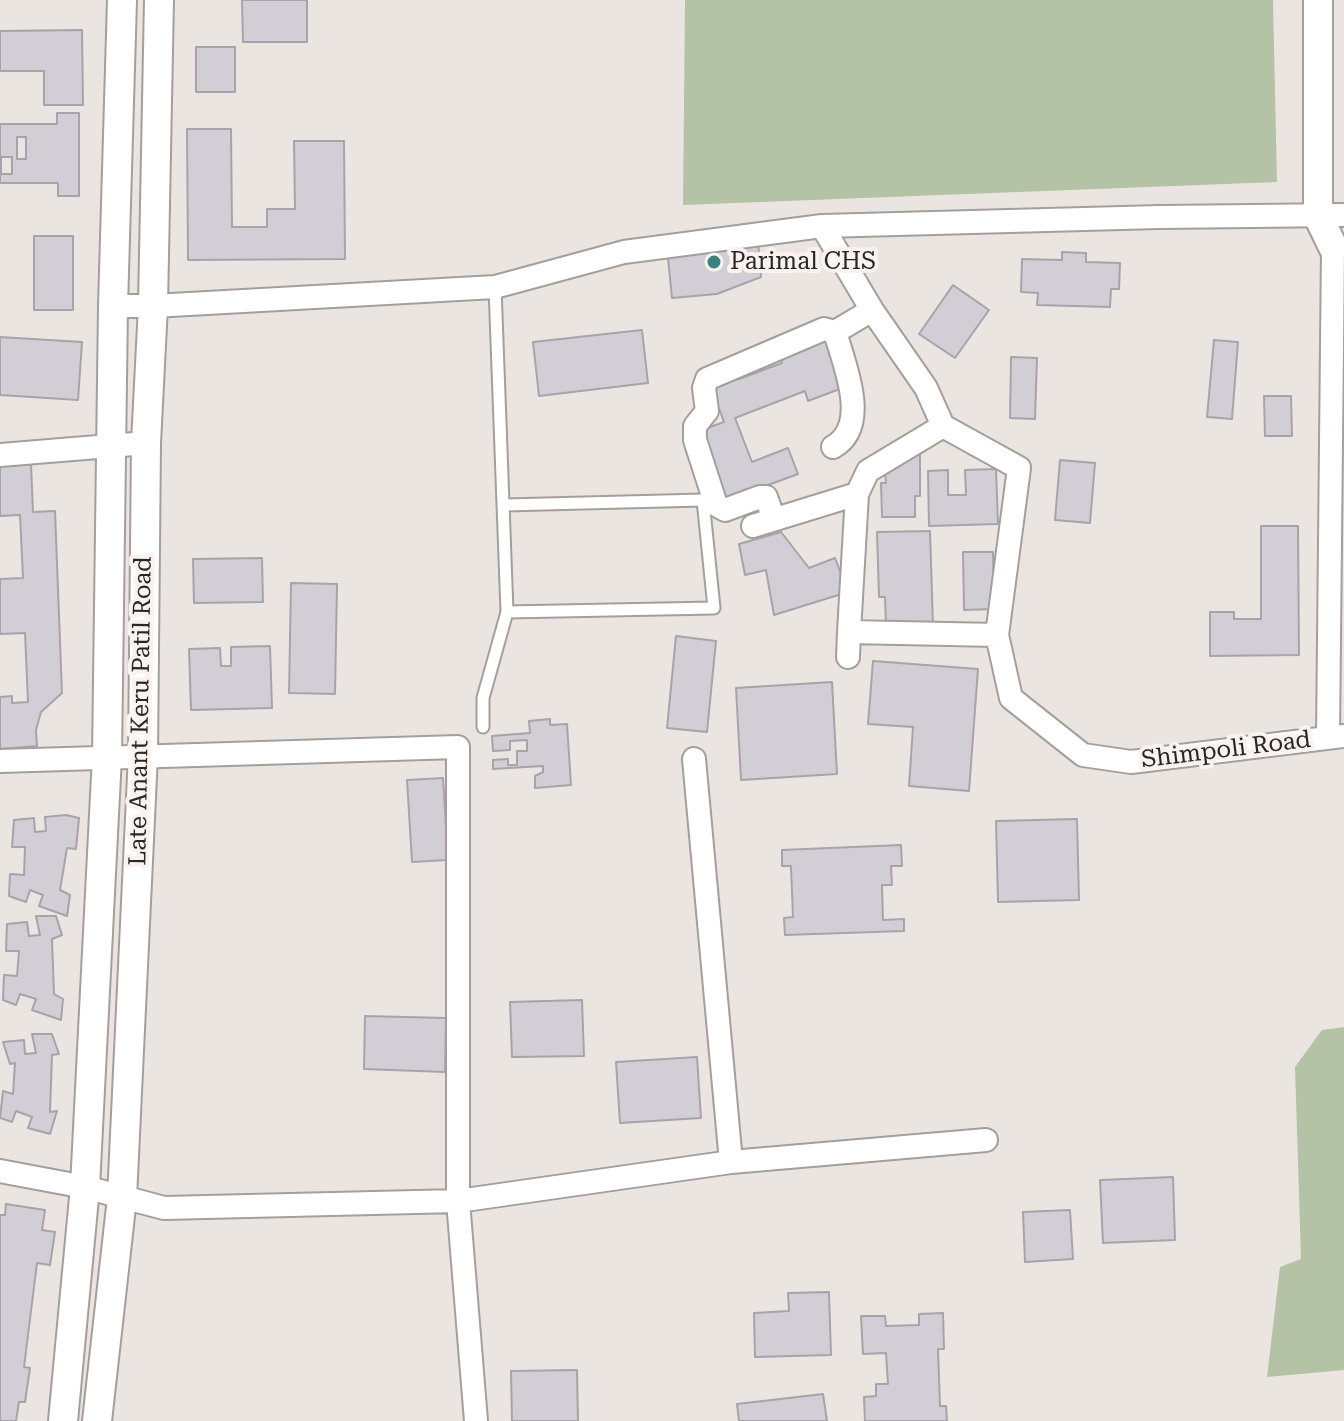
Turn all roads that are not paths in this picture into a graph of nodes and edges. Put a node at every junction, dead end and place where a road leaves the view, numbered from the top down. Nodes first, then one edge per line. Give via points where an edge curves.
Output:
1 (122, 0) edge
2 (159, 0) edge
3 (1318, 0) edge
4 (1335, 217) edge
5 (822, 226) junction
6 (1333, 247) joint
7 (495, 287) junction
8 (113, 306) junction
9 (153, 306) junction
10 (872, 310) junction
11 (835, 332) junction
12 (943, 426) junction
13 (146, 443) junction
14 (112, 446) junction
15 (833, 447) dead end
16 (0, 455) edge
17 (857, 494) junction
18 (505, 505) junction
19 (507, 612) junction
20 (849, 632) junction
21 (997, 635) junction
22 (848, 657) dead end
23 (483, 727) dead end
24 (1336, 737) edge
25 (143, 755) junction
26 (107, 756) junction
27 (694, 759) dead end
28 (0, 761) edge
29 (986, 1140) dead end
30 (731, 1162) junction
31 (0, 1171) edge
32 (85, 1187) junction
33 (122, 1198) junction
34 (458, 1201) junction
35 (63, 1421) edge
36 (97, 1421) edge
37 (476, 1421) edge

1 - 8 street, Late Anant Keru Patil Road
2 - 9 street, Late Anant Keru Patil Road
3 - 4 street
4 - 5 street
4 - 6 street
5 - 7 street via 624,252
5 - 10 street
6 - 24 street
7 - 9 street
7 - 18 lane
8 - 9 street
8 - 14 street, Late Anant Keru Patil Road
9 - 13 street, Late Anant Keru Patil Road
10 - 11 street
10 - 12 street via 926,388
11 - 15 street via 853,405 843,442
11 - 17 street via 824,329 707,379 707,411 695,426 695,440 716,505 725,510 766,497 763,522
12 - 17 street via 868,471
12 - 21 street, Shimpoli Road via 1019,468
13 - 14 street
13 - 25 street, Late Anant Keru Patil Road
14 - 16 street
14 - 26 street, Late Anant Keru Patil Road
17 - 20 street
18 - 19 lane
18 - 19 lane via 703,500 714,608
19 - 23 lane via 483,698
20 - 21 street
20 - 22 street
21 - 24 street, Shimpoli Road via 1011,698 1083,755 1131,762
25 - 26 street
25 - 33 street, Late Anant Keru Patil Road
25 - 34 street via 458,747
26 - 28 street
26 - 32 street, Late Anant Keru Patil Road
27 - 30 street
29 - 30 street
30 - 34 street
31 - 32 street
32 - 33 street
32 - 35 street, Late Anant Keru Patil Road
33 - 34 street via 164,1208
33 - 36 street, Late Anant Keru Patil Road
34 - 37 street

